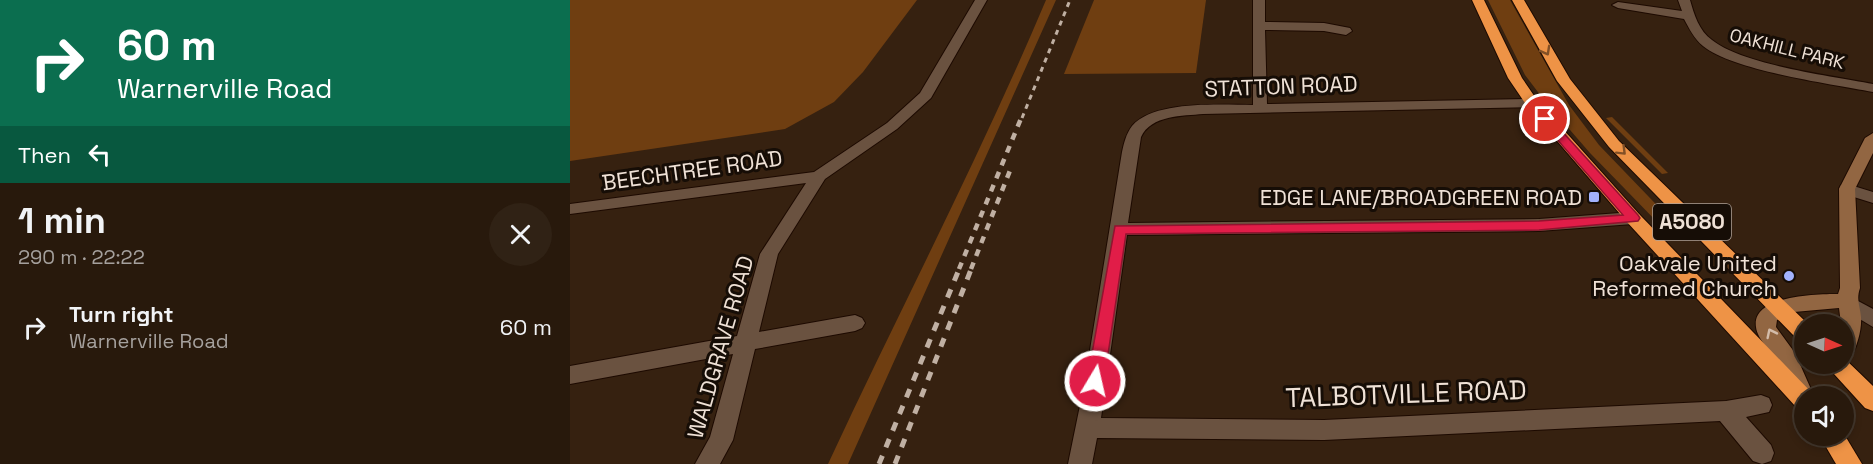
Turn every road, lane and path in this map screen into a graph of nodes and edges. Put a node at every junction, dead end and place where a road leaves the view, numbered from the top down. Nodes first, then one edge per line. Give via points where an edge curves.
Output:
1 (981, 0) edge
2 (1259, 0) edge
3 (1478, 0) edge
4 (1518, 0) edge
5 (1684, 0) edge
6 (1618, 5) dead end
7 (1688, 16) junction
8 (1260, 26) junction
9 (1346, 31) dead end
10 (1873, 88) edge
11 (1532, 103) junction
12 (1260, 108) junction
13 (1873, 138) edge
14 (819, 176) junction
15 (1847, 189) junction
16 (1873, 198) edge
17 (570, 209) edge
18 (1633, 218) junction
19 (1120, 230) junction
20 (1845, 301) junction
21 (1779, 307) junction
22 (1849, 314) edge
23 (1873, 319) edge
24 (855, 323) dead end
25 (1794, 323) edge
26 (745, 344) junction
27 (1850, 374) edge
28 (570, 375) edge
29 (1798, 386) edge
30 (1794, 388) edge
31 (1866, 394) edge
32 (1761, 405) dead end
33 (1726, 411) junction
34 (1873, 411) edge
35 (1088, 428) junction
36 (1838, 446) edge
37 (1762, 453) dead end
38 (707, 464) edge
39 (1080, 464) edge
40 (1850, 464) edge

1 - 14 street, WALDGRAVE ROAD via 926,95 892,126
2 - 8 street
3 - 11 highway, A5080 via 1515,78
4 -> 21 highway, A5080 via 1564,81 1607,134
5 - 7 street, OAKHILL PARK
6 - 7 street
7 - 10 street, OAKHILL PARK via 1705,41 1732,56
8 - 9 street
8 - 12 street
11 - 12 street, STATTON ROAD
11 - 18 highway, A5080
12 - 19 street, STATTON ROAD via 1170,113 1152,118 1137,130 1130,152
13 - 15 main road
14 - 17 street, BEECHTREE ROAD
14 - 26 street, WALDGRAVE ROAD via 769,254
15 - 16 street
15 - 20 main road via 1850,288
18 - 19 street via 1539,225
18 - 30 highway, A5080
19 - 35 street
20 - 21 main road
20 - 22 main road
20 - 23 street
21 - 25 highway, A5080
29 -> 21 main road via 1766,328 1767,317
24 - 26 street
26 - 28 street
26 - 38 street, WALDGRAVE ROAD via 721,440
27 - 31 highway
31 - 34 highway
32 - 33 street, TALBOTVILLE ROAD
33 - 35 street, TALBOTVILLE ROAD via 1324,430
33 - 37 street
35 - 39 street
36 - 40 highway

